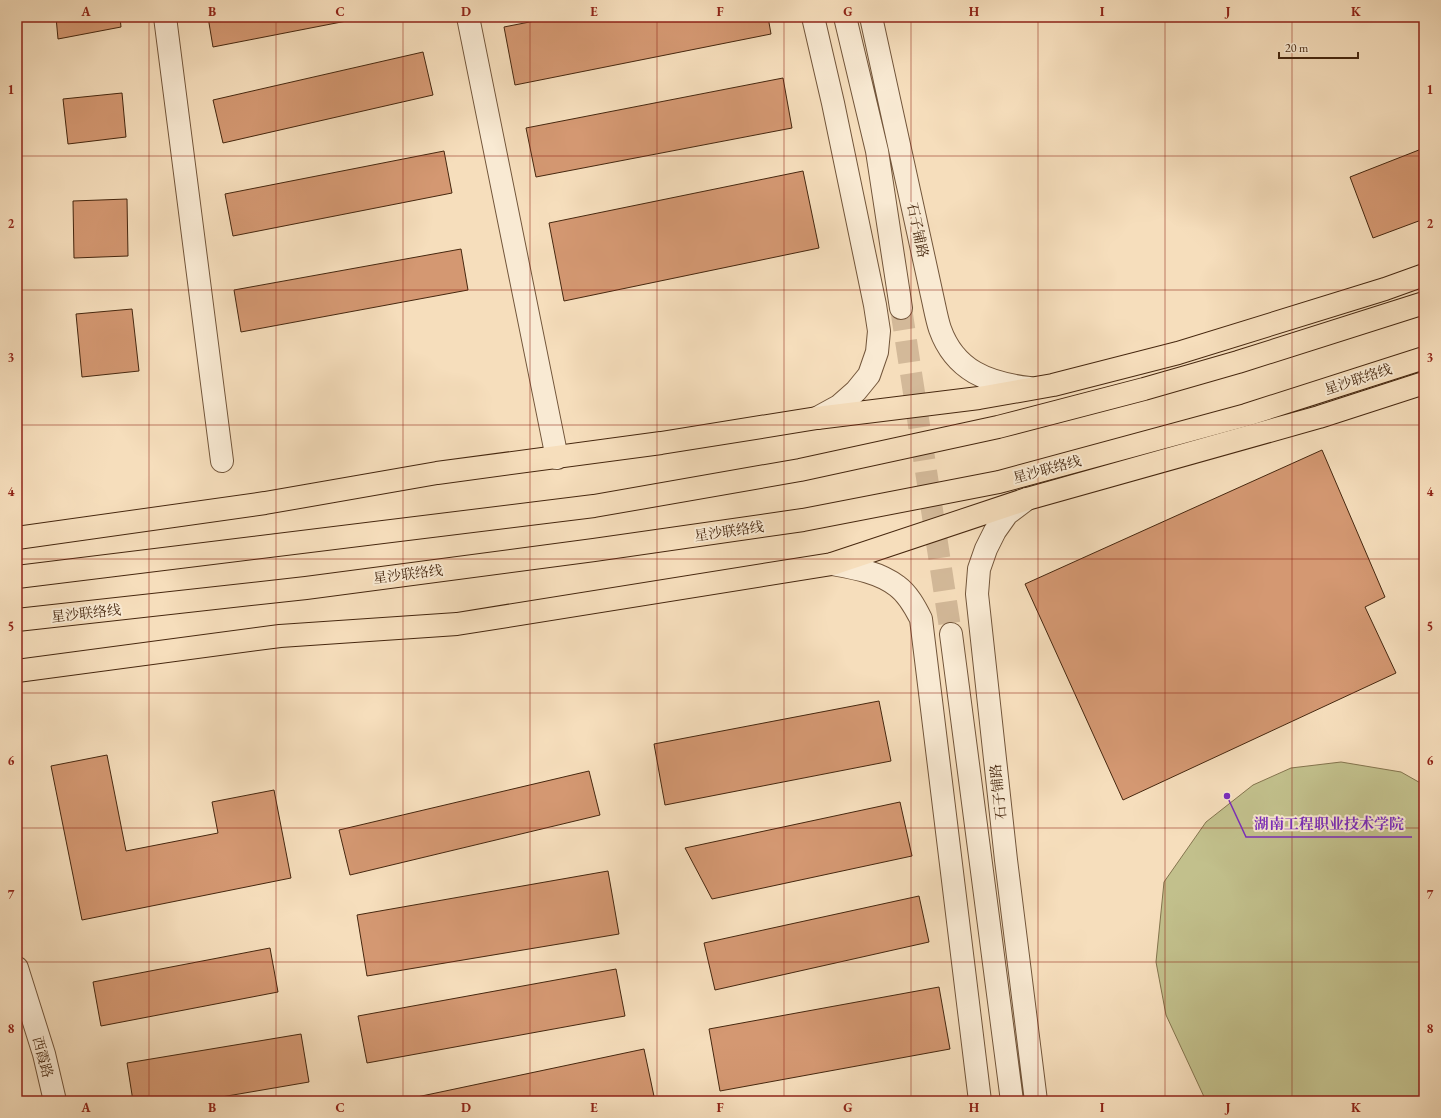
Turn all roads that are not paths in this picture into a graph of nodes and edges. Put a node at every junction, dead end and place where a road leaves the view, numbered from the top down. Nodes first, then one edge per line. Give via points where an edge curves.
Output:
1 (165, 17) edge
2 (468, 17) edge
3 (814, 17) edge
4 (845, 17) edge
5 (871, 17) edge
6 (1424, 275) edge
7 (1424, 303) edge
8 (901, 308) tunnel mouth
9 (1424, 358) edge
10 (1424, 383) edge
11 (1032, 388) junction
12 (817, 418) junction
13 (557, 458) junction
14 (222, 461) dead end
15 (1027, 498) junction
16 (17, 538) edge
17 (832, 564) junction
18 (17, 577) edge
19 (17, 620) edge
20 (951, 634) tunnel mouth
21 (17, 671) edge
22 (17, 968) edge
23 (55, 1101) edge
24 (980, 1101) edge
25 (1012, 1101) edge
26 (1036, 1101) edge

1 - 14 street
2 - 13 street
3 - 12 street via 875,305 878,331 877,352 869,375 839,406
4 - 8 street, 石子铺路 via 877,151
5 - 11 street, 石子铺路 via 940,330 953,354 967,368 1006,385
6 - 11 main road via 1178,353
7 - 18 main road via 1144,389 998,426 800,470 594,506
9 - 19 main road, 星沙联络线 via 1246,415 999,482 802,520 306,588
10 - 15 main road via 1319,417
11 - 12 main road via 979,398
12 - 13 main road
13 - 16 main road via 437,473 265,503
15 - 17 main road
15 - 26 street, 石子铺路 via 1007,514 995,531 980,568 976,594
17 - 21 main road via 457,624 280,636
17 - 24 street via 859,569 898,586 912,602 921,619
20 - 25 street, 石子铺路
22 - 23 street, 西霞路 via 44,1054

